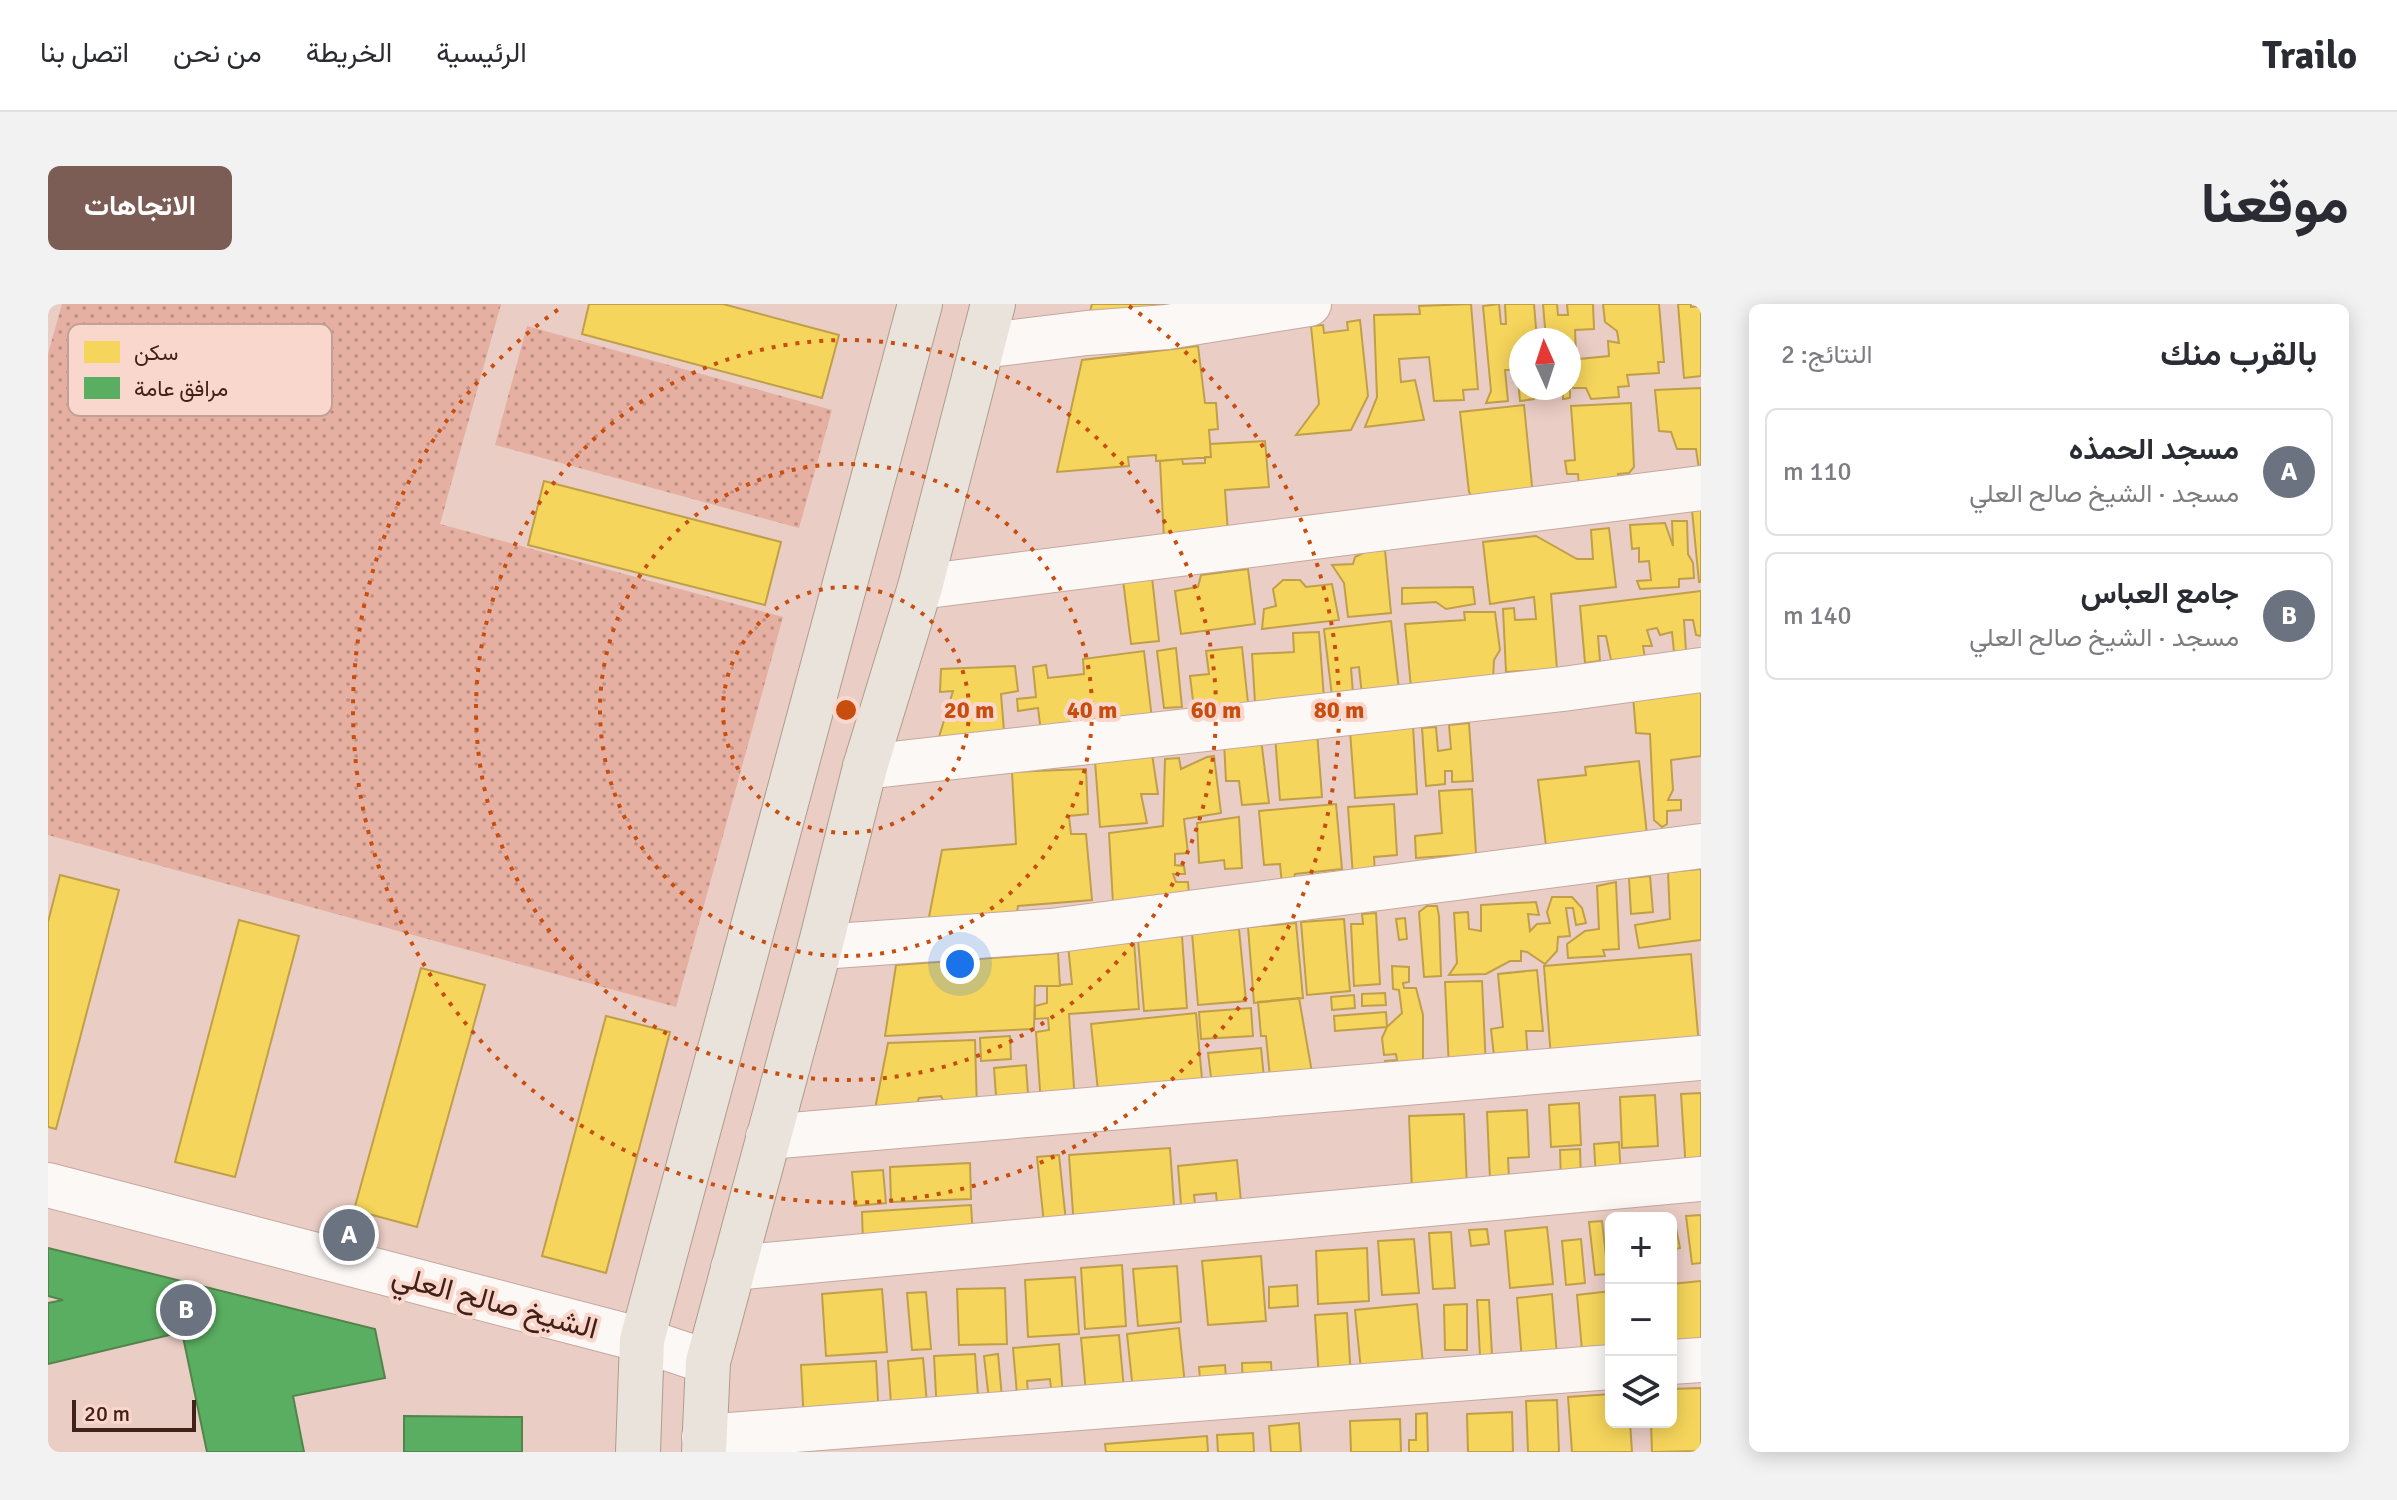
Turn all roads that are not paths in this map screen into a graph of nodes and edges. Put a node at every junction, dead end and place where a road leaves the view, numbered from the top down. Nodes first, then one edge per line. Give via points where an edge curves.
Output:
1 (920, 304) edge
2 (993, 304) edge
3 (1309, 304) edge
4 (982, 346) junction
5 (1701, 488) edge
6 (920, 587) junction
7 (1701, 670) edge
8 (865, 767) junction
9 (1701, 846) edge
10 (820, 947) junction
11 (1701, 1058) edge
12 (768, 1137) junction
13 (1701, 1179) edge
14 (48, 1185) edge
15 (733, 1268) junction
16 (642, 1340) junction
17 (1701, 1360) edge
18 (708, 1362) junction
19 (1677, 1362) edge
20 (1605, 1368) edge
21 (704, 1445) edge
22 (638, 1452) edge

1 - 16 main road
2 - 4 main road
3 - 4 street via 1167,327
4 - 6 main road
5 - 6 street
6 - 8 main road
7 - 8 street
8 - 10 main road
9 - 10 street via 1051,931
10 - 12 main road
11 - 12 street
12 - 15 main road
13 - 15 street
14 - 16 street, الشيخ صالح العلي
15 - 18 main road
16 - 18 street, الشيخ صالح العلي
16 - 22 main road
17 - 19 street
18 - 21 main road
20 - 21 street

